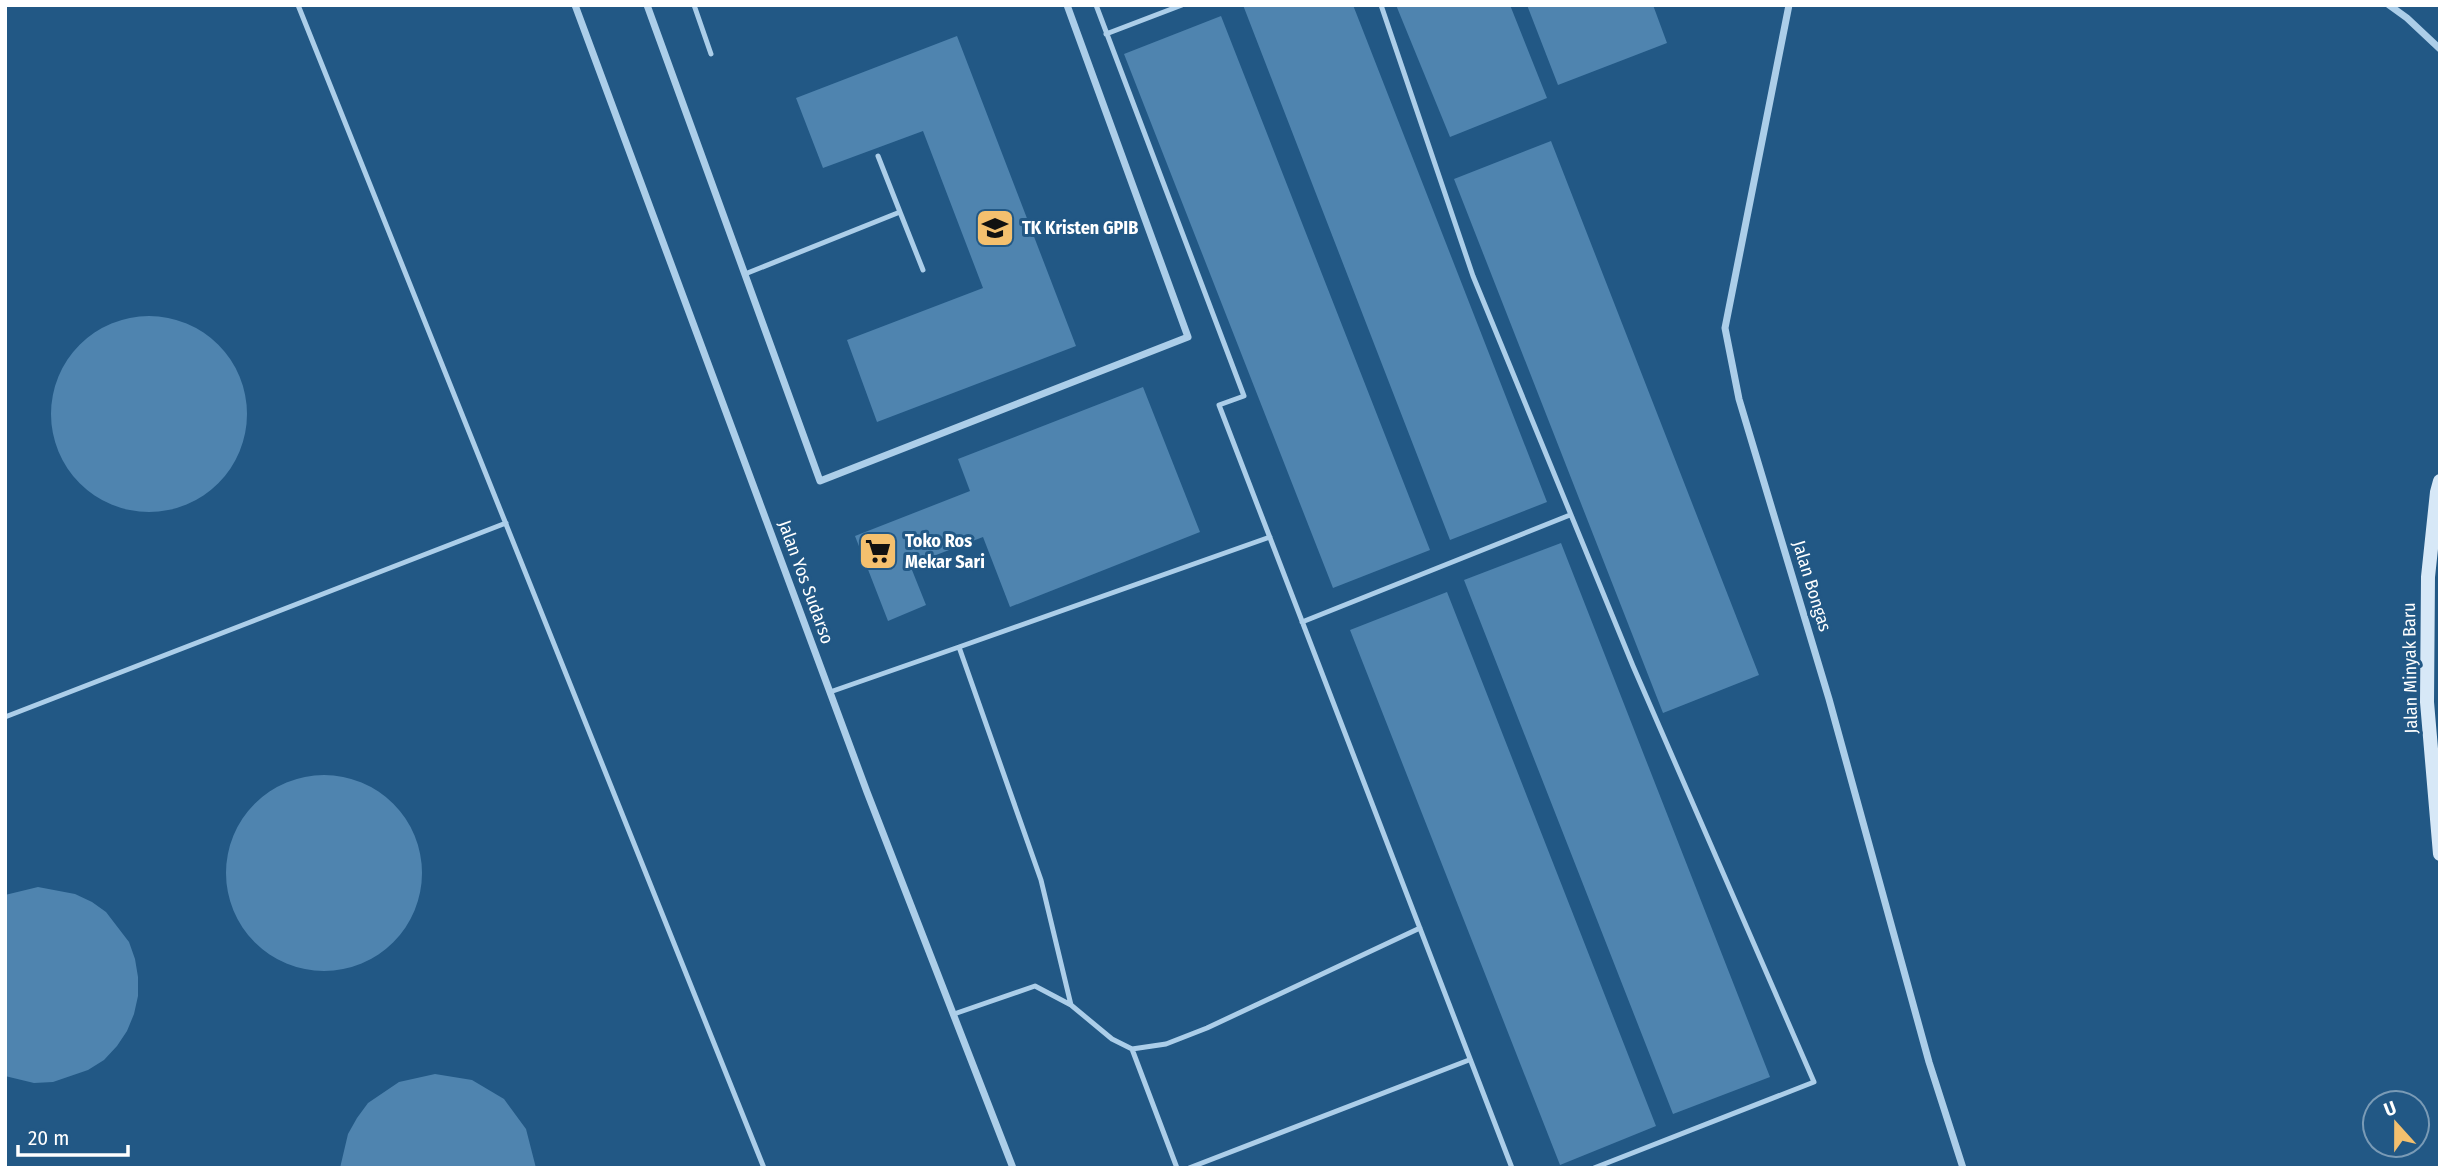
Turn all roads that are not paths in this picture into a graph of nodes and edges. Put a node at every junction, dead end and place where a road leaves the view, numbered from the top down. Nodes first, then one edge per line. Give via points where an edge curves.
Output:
1 (298, 5) edge
2 (575, 5) edge
3 (647, 5) edge
4 (695, 5) edge
5 (1066, 5) edge
6 (1096, 5) edge
7 (1182, 5) edge
8 (1381, 5) edge
9 (1789, 5) edge
10 (2389, 5) edge
11 (1106, 34) junction
12 (2440, 49) edge
13 (711, 54) dead end
14 (878, 156) dead end
15 (900, 212) junction
16 (923, 270) dead end
17 (745, 274) junction
18 (2440, 481) edge
19 (1570, 515) junction
20 (506, 523) junction
21 (1270, 537) junction
22 (1302, 622) junction
23 (959, 647) junction
24 (830, 692) junction
25 (5, 717) edge
26 (2440, 854) edge
27 (1420, 928) junction
28 (1071, 1005) junction
29 (954, 1014) junction
30 (1132, 1049) junction
31 (1469, 1060) junction
32 (764, 1168) edge
33 (1013, 1168) edge
34 (1177, 1168) edge
35 (1189, 1168) edge
36 (1512, 1168) edge
37 (1594, 1168) edge
38 (1963, 1168) edge

1 - 20 lane
2 - 24 street, Jalan Yos Sudarso
3 - 17 street
4 - 13 lane
5 - 17 street via 1188,337 820,481
6 - 11 lane
7 - 11 lane
8 - 19 lane via 1473,276
9 - 38 street, Jalan Bongas via 1725,328 1740,399
10 - 12 street
11 - 21 lane via 1244,396 1219,405
14 - 15 lane
15 - 16 lane
15 - 17 lane
18 - 26 main road, Jalan Minyak Baru via 2428,577 2427,702
19 - 22 lane
19 - 37 lane via 1814,1082
20 - 25 lane
20 - 32 lane
21 - 22 lane
21 - 23 lane
22 - 27 lane
23 - 24 lane
23 - 28 lane via 1041,880
24 - 29 street, Jalan Yos Sudarso
27 - 30 lane via 1207,1028 1166,1044
27 - 31 lane
28 - 29 lane via 1035,986
28 - 30 lane via 1112,1039
29 - 33 street, Jalan Yos Sudarso
30 - 34 lane
31 - 35 lane
31 - 36 lane

